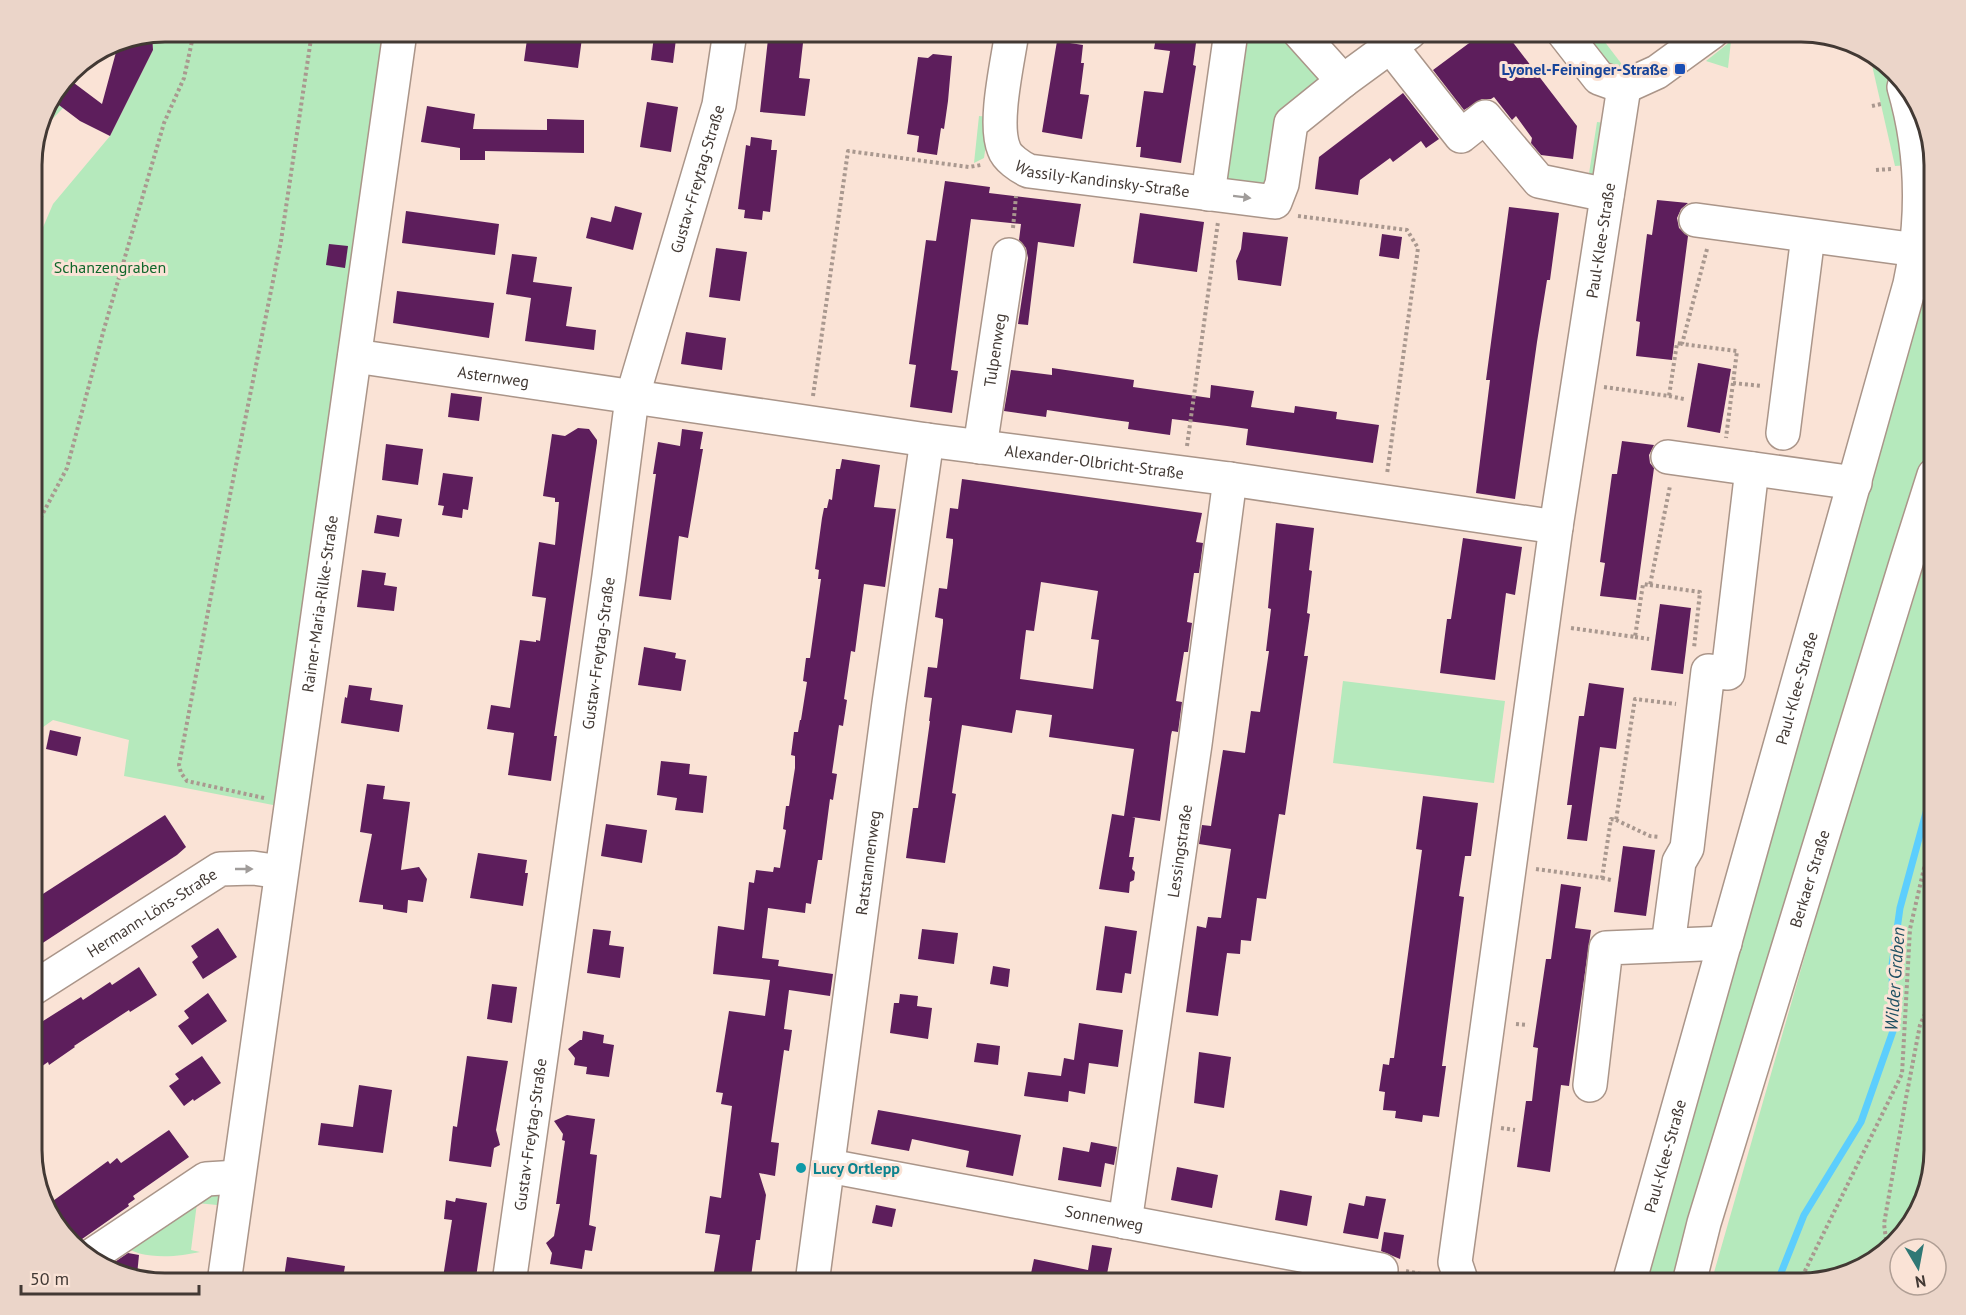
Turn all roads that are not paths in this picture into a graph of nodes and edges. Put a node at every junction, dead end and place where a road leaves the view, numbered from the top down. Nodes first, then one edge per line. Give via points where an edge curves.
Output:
1 (399, 42) edge
2 (728, 42) edge
3 (1011, 42) edge
4 (1230, 42) edge
5 (1308, 42) edge
6 (1397, 42) edge
7 (1403, 42) edge
8 (1571, 42) edge
9 (1698, 42) edge
10 (1343, 81) junction
11 (1624, 87) junction
12 (1909, 107) edge
13 (1215, 194) junction
14 (1607, 195) junction
15 (1705, 221) road end
16 (1808, 236) junction
17 (1917, 250) junction
18 (1009, 255) road end
19 (355, 356) junction
20 (632, 398) junction
21 (1782, 434) dead end
22 (927, 440) junction
23 (980, 447) junction
24 (1672, 458) road end
25 (1737, 467) junction
26 (1230, 479) junction
27 (1855, 483) junction
28 (1924, 509) edge
29 (1556, 526) junction
30 (281, 872) junction
31 (1725, 943) junction
32 (1668, 945) junction
33 (42, 984) edge
34 (1590, 1085) dead end
35 (829, 1166) junction
36 (238, 1177) junction
37 (1125, 1222) junction
38 (97, 1252) edge
39 (1382, 1270) dead end
40 (225, 1273) edge
41 (511, 1273) edge
42 (814, 1273) edge
43 (1458, 1273) edge
44 (1632, 1273) edge
45 (1692, 1273) edge

1 - 19 street, Rainer-Maria-Rilke-Straße
2 - 20 street, Gustav-Freytag-Straße via 719,105
3 - 13 street, Wassily-Kandinsky-Straße via 999,122 1004,151 1020,166 1029,171
4 - 13 street, Wassily-Kandinsky-Straße
5 - 10 street
6 - 10 street
7 - 14 street via 1461,136 1485,117 1539,181
8 - 11 street via 1599,78
9 - 11 street via 1657,72
13 -> 10 street, Wassily-Kandinsky-Straße via 1275,201 1282,184 1291,123
11 - 14 street, Paul-Klee-Straße
12 - 17 street, Paul-Klee-Straße via 1920,168
14 - 29 street, Paul-Klee-Straße
15 - 16 street
16 - 17 street
16 - 21 street
17 - 27 street, Paul-Klee-Straße
18 - 23 street, Tulpenweg
19 - 20 street, Asternweg
19 - 30 street, Rainer-Maria-Rilke-Straße
20 - 22 street, Alexander-Olbricht-Straße
20 - 41 street, Gustav-Freytag-Straße
22 - 23 street, Alexander-Olbricht-Straße
22 - 35 street, Ratstannenweg
23 - 26 street, Alexander-Olbricht-Straße
24 - 25 street
25 - 27 street
25 - 32 street via 1728,673 1708,671 1687,848 1678,862
26 - 29 street, Alexander-Olbricht-Straße
26 - 37 street, Lessingstraße
27 - 31 street, Paul-Klee-Straße
28 - 45 street, Berkaer Straße via 1707,1211
29 - 43 street, Paul-Klee-Straße via 1455,1262
33 -> 30 street, Hermann-Löns-Straße via 220,869
30 - 36 street, Rainer-Maria-Rilke-Straße
31 - 32 street
31 - 44 street, Paul-Klee-Straße
32 - 34 street via 1606,948
35 - 37 street, Sonnenweg
35 - 42 street, Ratstannenweg
36 - 38 street via 206,1179
36 - 40 street, Rainer-Maria-Rilke-Straße
37 - 39 street, Sonnenweg

